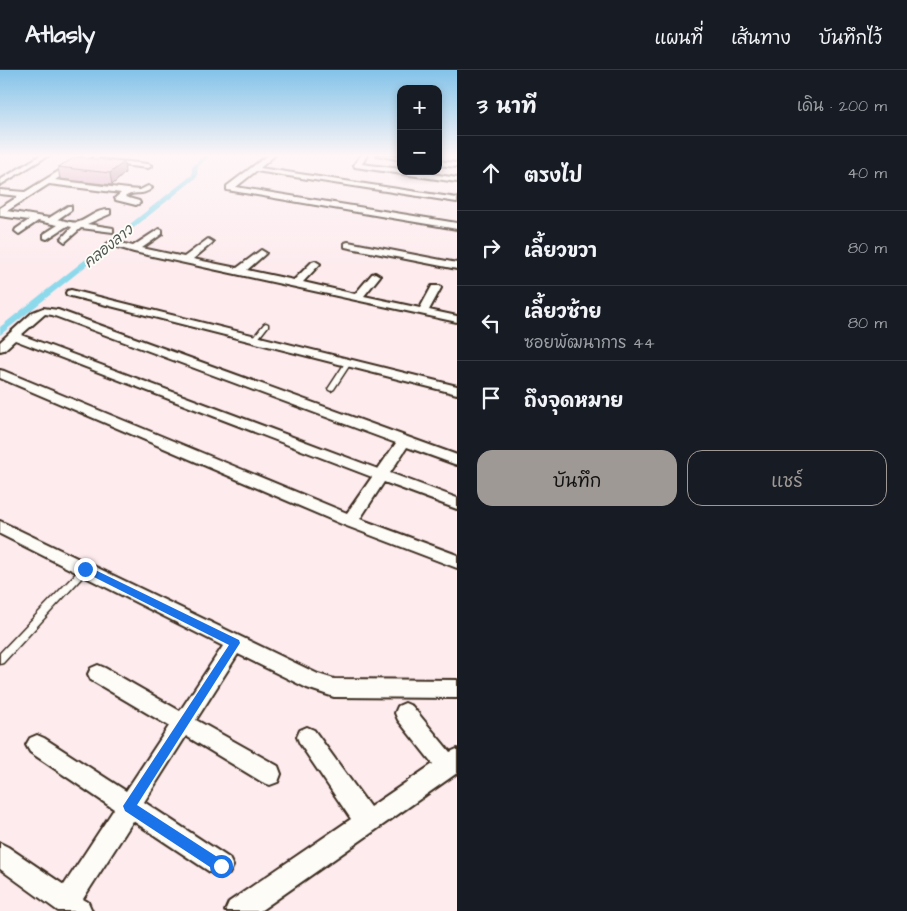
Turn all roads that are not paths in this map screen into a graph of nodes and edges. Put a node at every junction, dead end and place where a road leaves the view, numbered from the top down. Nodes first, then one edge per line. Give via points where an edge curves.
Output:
1 (20, 194) edge
2 (124, 194) edge
3 (263, 194) edge
4 (419, 194) edge
5 (27, 195) joint
6 (457, 200) edge
7 (136, 203) dead end
8 (68, 208) dead end
9 (0, 212) edge
10 (93, 212) dead end
11 (107, 212) dead end
12 (36, 219) junction
13 (50, 221) junction
14 (74, 225) junction
15 (457, 226) edge
16 (110, 230) dead end
17 (19, 231) dead end
18 (159, 232) dead end
19 (47, 236) dead end
20 (65, 239) dead end
21 (208, 242) dead end
22 (112, 244) dead end
23 (348, 245) dead end
24 (134, 249) junction
25 (261, 252) dead end
26 (186, 260) junction
27 (315, 264) dead end
28 (457, 266) edge
29 (239, 272) junction
30 (374, 276) dead end
31 (296, 284) junction
32 (436, 288) dead end
33 (71, 294) dead end
34 (358, 297) junction
35 (423, 312) junction
36 (457, 319) edge
37 (266, 325) dead end
38 (14, 336) junction
39 (255, 339) junction
40 (0, 348) edge
41 (348, 362) junction
42 (0, 374) edge
43 (331, 389) dead end
44 (457, 390) edge
45 (405, 440) junction
46 (457, 460) edge
47 (381, 475) junction
48 (457, 504) edge
49 (350, 521) junction
50 (0, 527) edge
51 (457, 562) edge
52 (85, 569) junction
53 (235, 643) junction
54 (0, 660) edge
55 (98, 674) dead end
56 (457, 689) edge
57 (405, 713) dead end
58 (183, 723) junction
59 (307, 737) dead end
60 (37, 745) dead end
61 (452, 763) edge
62 (270, 774) dead end
63 (129, 806) junction
64 (367, 822) junction
65 (0, 855) edge
66 (221, 866) dead end
67 (73, 907) edge
68 (238, 911) edge

1 - 5 street
2 - 7 street via 119,198
3 - 15 street
4 - 6 street
5 - 9 street
8 - 13 street
9 - 12 street
10 - 14 street
11 - 14 street
12 - 13 street
12 - 17 street
13 - 14 street
14 - 16 street
14 - 19 street
14 - 20 street
18 - 24 street
21 - 26 street
22 - 24 street
23 - 28 street
24 - 26 street
25 - 29 street
26 - 29 street
27 - 31 street
29 - 31 street
30 - 34 street
31 - 34 street
32 - 35 street
33 - 39 street
34 - 35 street
35 - 36 street
37 - 39 lane
38 - 40 street
38 - 45 street via 43,311 54,312
38 - 47 street
39 - 41 street
41 - 43 lane
41 - 44 street
42 - 49 street
45 - 46 street
45 - 47 street
47 - 48 street
47 - 49 street
49 - 51 street
50 - 52 street
52 - 53 street
52 - 54 lane
53 - 56 street via 314,682 334,688
53 - 58 street
55 - 58 street
57 - 61 street
58 - 62 street
58 - 63 street
59 - 64 street
60 - 63 street
61 - 64 street
63 - 66 street
63 - 67 street
64 - 68 street
65 - 67 street

